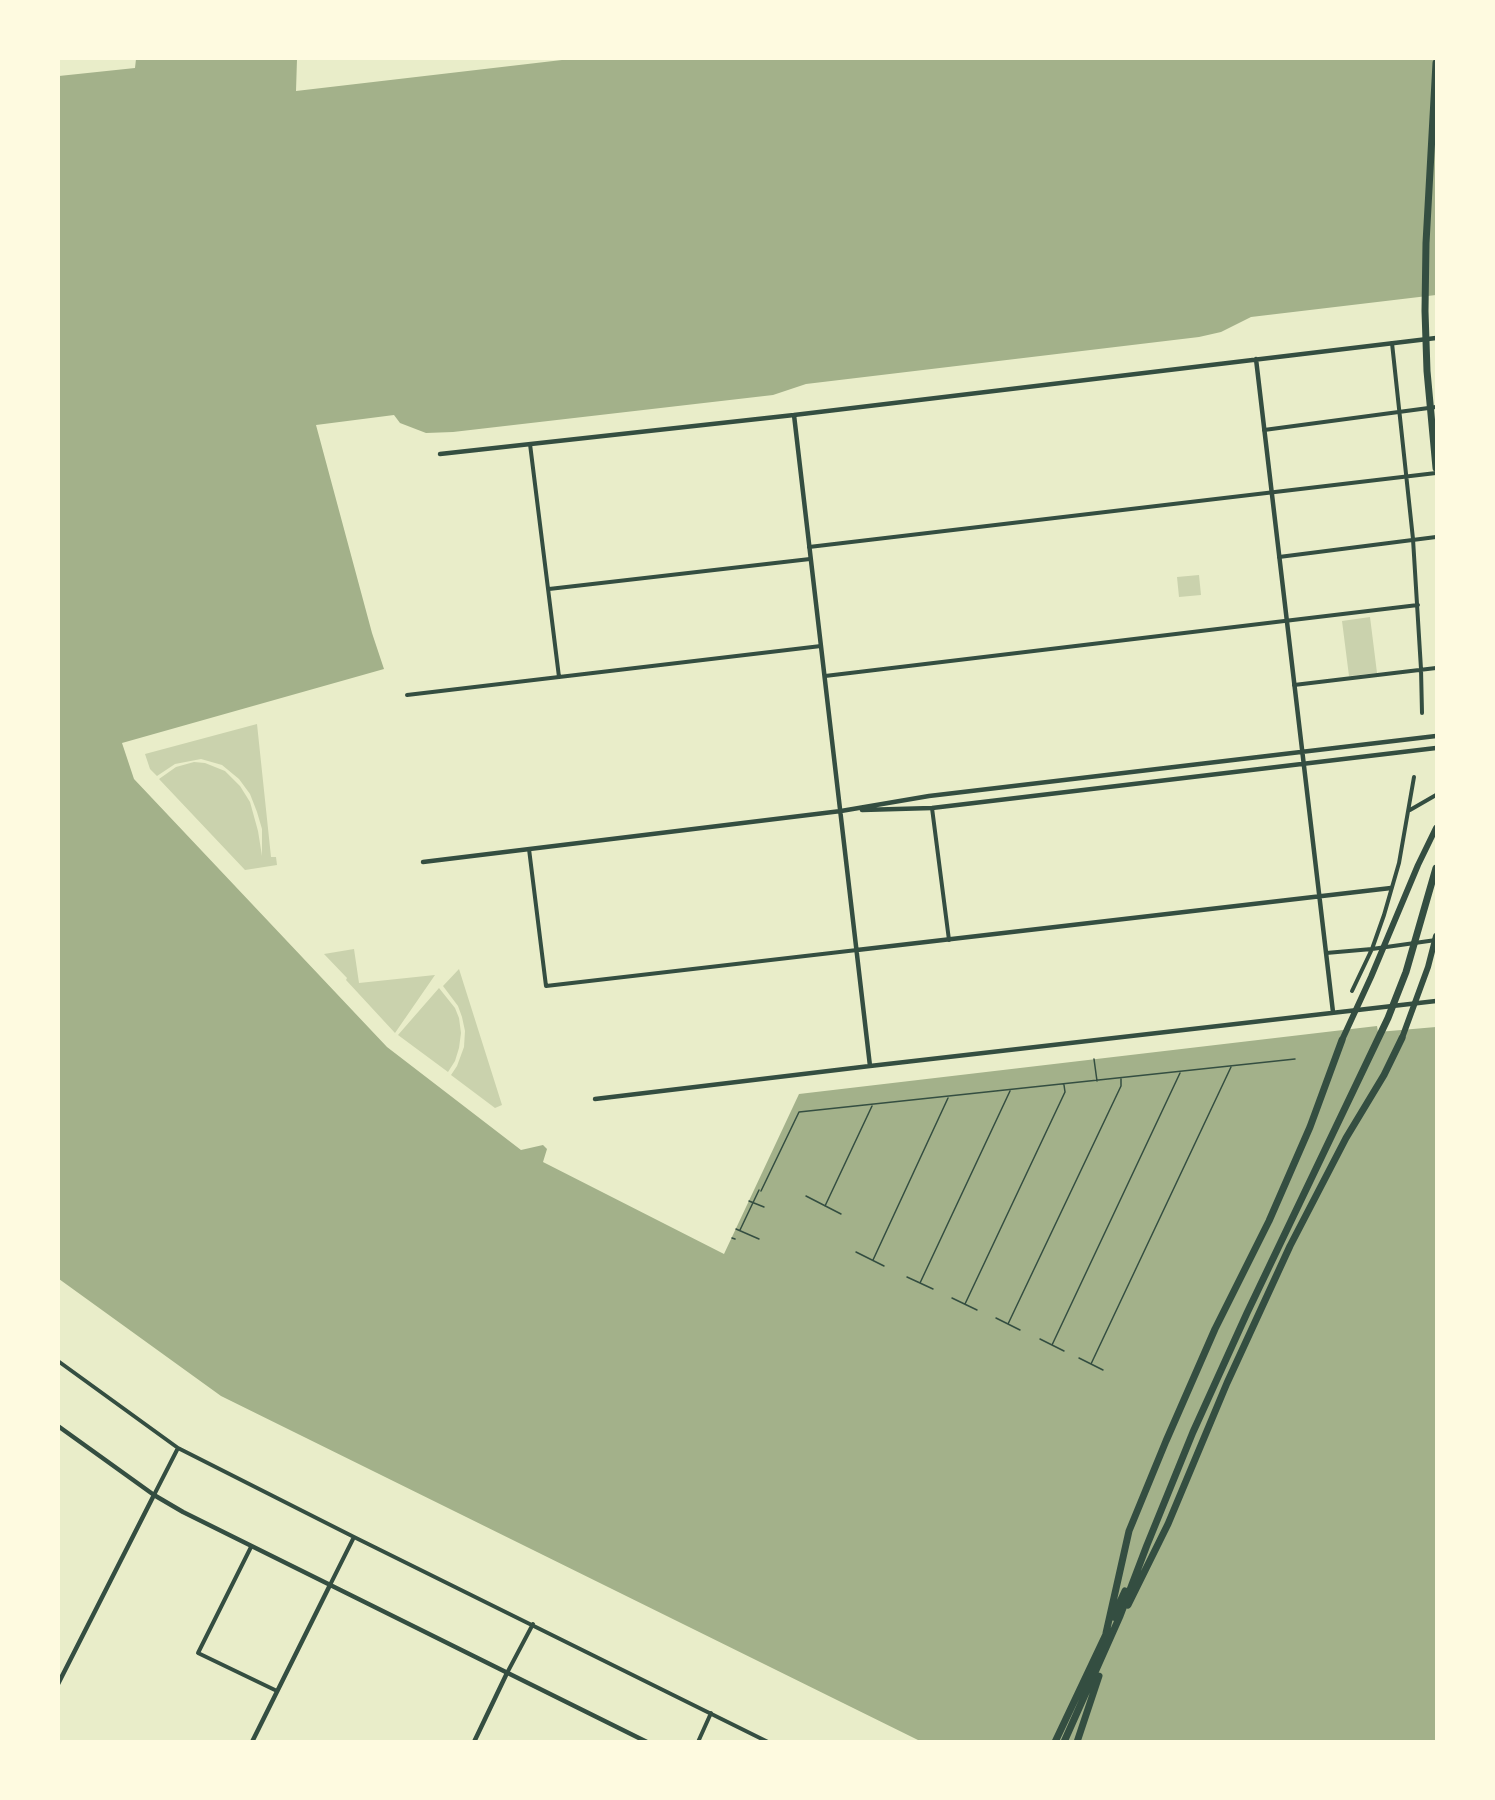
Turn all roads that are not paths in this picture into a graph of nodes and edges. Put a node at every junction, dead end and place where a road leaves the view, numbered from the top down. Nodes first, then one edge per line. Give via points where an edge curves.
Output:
1 (1437, 63) edge
2 (1437, 338) edge
3 (1392, 343) junction
4 (1256, 359) junction
5 (1437, 407) edge
6 (1400, 412) junction
7 (794, 415) junction
8 (1264, 429) junction
9 (530, 444) junction
10 (440, 454) dead end
11 (1437, 468) edge
12 (1437, 473) edge
13 (1406, 477) junction
14 (1272, 493) junction
15 (1437, 537) edge
16 (1413, 539) junction
17 (808, 547) junction
18 (1279, 557) junction
19 (810, 560) junction
20 (549, 589) junction
21 (1418, 605) junction
22 (1286, 621) junction
23 (821, 646) junction
24 (1437, 668) edge
25 (1421, 669) junction
26 (825, 676) junction
27 (559, 677) junction
28 (1293, 685) junction
29 (407, 695) dead end
30 (1422, 713) dead end
31 (1437, 736) edge
32 (1437, 748) edge
33 (1302, 752) junction
34 (1303, 764) junction
35 (1414, 777) dead end
36 (1437, 795) edge
37 (932, 808) junction
38 (1409, 810) junction
39 (841, 811) junction
40 (1437, 828) edge
41 (530, 849) junction
42 (423, 862) dead end
43 (1437, 868) edge
44 (1391, 888) junction
45 (1320, 897) junction
46 (1437, 938) edge
47 (949, 940) junction
48 (1372, 949) junction
49 (857, 950) junction
50 (1326, 953) junction
51 (1352, 991) dead end
52 (1437, 1001) edge
53 (1333, 1012) junction
54 (1402, 1038) joint
55 (1342, 1040) joint
56 (870, 1066) junction
57 (595, 1099) dead end
58 (58, 1361) edge
59 (58, 1426) edge
60 (178, 1448) junction
61 (154, 1495) junction
62 (354, 1537) junction
63 (251, 1547) junction
64 (330, 1585) junction
65 (533, 1624) junction
66 (1109, 1634) junction
67 (507, 1673) junction
68 (58, 1684) edge
69 (277, 1691) junction
70 (711, 1713) junction
71 (252, 1742) edge
72 (474, 1742) edge
73 (647, 1742) edge
74 (698, 1742) edge
75 (768, 1742) edge
76 (1054, 1742) edge
77 (1064, 1742) edge
78 (1077, 1742) edge

1 - 11 highway via 1425,311
2 - 3 street
3 - 4 street
3 - 6 street
4 - 7 street
4 - 8 street
5 - 6 street
6 - 8 street
6 - 13 street
7 - 9 street
7 - 17 street
8 - 14 street
9 - 10 street
9 - 20 street
12 - 13 street
13 - 14 street
13 - 16 street
14 - 17 street
14 - 18 street
15 - 16 street
16 - 18 street
16 - 21 street
17 - 19 street
18 - 22 street
19 - 20 street
19 - 23 street
20 - 27 street
21 - 22 street
21 - 25 street
22 - 26 street
22 - 28 street
23 - 26 street
23 - 27 street
24 - 25 street
25 - 28 street
25 - 30 street
26 - 39 street
27 - 29 street
28 - 33 street
31 - 33 street
32 - 34 street
33 - 34 street
33 - 39 street via 929,796
34 - 37 street
34 - 45 street
35 - 38 street
36 - 38 street
37 - 39 street
37 - 47 street
38 - 44 street
39 - 41 street
39 - 49 street
40 - 55 highway
41 - 42 street
41 - 49 street via 546,986
43 - 66 highway via 1416,943 1388,1018 1193,1432
44 - 45 street
44 - 48 street
45 - 47 street
45 - 50 street
46 - 48 street
46 - 54 highway
47 - 49 street
48 - 50 street
48 - 51 street
49 - 56 street
50 - 53 street
52 - 53 street
53 - 56 street
54 - 66 highway via 1290,1246 1168,1524
55 - 66 highway via 1310,1127 1215,1329 1129,1532
56 - 57 street
58 - 60 street
59 - 61 street
60 - 61 street
60 - 62 street
61 - 63 street
61 - 68 street
62 - 64 street
62 - 65 street
63 - 64 street
63 - 69 street via 198,1653
64 - 67 street
64 - 69 street
65 - 67 street
65 - 70 street
66 - 76 highway
66 - 77 highway
66 - 78 highway
67 - 72 street
67 - 73 street
69 - 71 street
70 - 74 street
70 - 75 street

